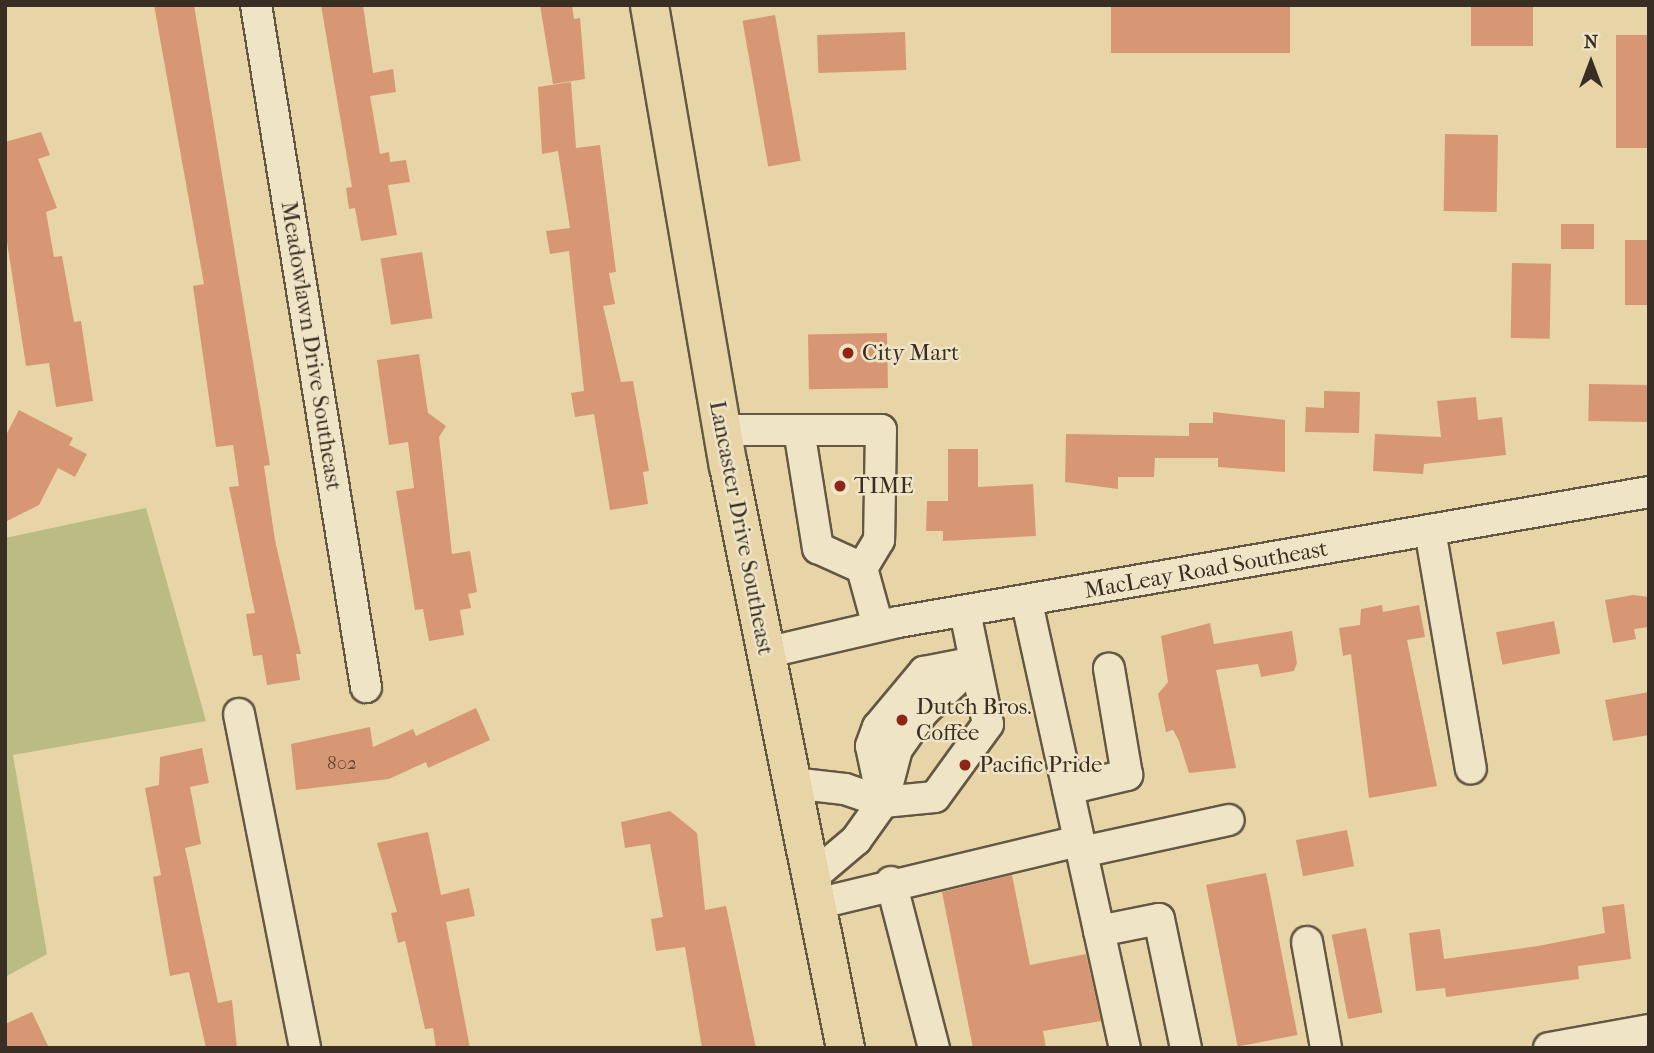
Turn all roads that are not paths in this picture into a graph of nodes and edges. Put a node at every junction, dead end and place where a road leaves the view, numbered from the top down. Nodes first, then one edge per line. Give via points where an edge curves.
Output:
1 (256, 5) edge
2 (649, 5) edge
3 (722, 430) junction
4 (799, 430) junction
5 (1649, 492) edge
6 (1430, 530) junction
7 (862, 568) junction
8 (1027, 603) junction
9 (965, 612) junction
10 (877, 626) junction
11 (765, 653) junction
12 (975, 662) junction
13 (1109, 669) dead end
14 (366, 687) dead end
15 (239, 714) dead end
16 (1471, 769) dead end
17 (792, 783) junction
18 (1068, 789) junction
19 (883, 802) junction
20 (1229, 820) dead end
21 (1080, 847) junction
22 (891, 882) junction
23 (814, 891) junction
24 (1099, 931) junction
25 (1307, 942) dead end
26 (1649, 1030) edge
27 (305, 1048) edge
28 (845, 1048) edge
29 (934, 1048) edge
30 (1125, 1048) edge
31 (1186, 1048) edge
32 (1326, 1048) edge
33 (1549, 1048) edge

1 - 14 street, Meadowlawn Drive Southeast
2 - 3 main road, Lancaster Drive Southeast
3 - 4 street
3 - 11 main road, Lancaster Drive Southeast
4 - 7 street via 818,548
4 - 7 street via 881,430 878,540
5 - 6 street, MacLeay Road Southeast
6 - 8 street, MacLeay Road Southeast
6 - 16 street
7 - 10 street
8 - 9 street, MacLeay Road Southeast
8 - 18 street
9 - 10 street, MacLeay Road Southeast
9 - 12 street
10 - 11 street, MacLeay Road Southeast
11 - 17 main road, Lancaster Drive Southeast
12 - 19 street via 924,672 877,727 871,746
12 - 19 street via 988,724 976,743 935,797
13 - 18 street via 1127,775
15 - 27 street
17 - 19 street via 845,789
17 - 23 main road, Lancaster Drive Southeast
18 - 21 street
19 - 23 street
20 - 21 street
21 - 22 street
21 - 24 street
22 - 23 street
22 - 29 street
23 - 28 main road, Lancaster Drive Southeast
24 - 30 street
24 - 31 street via 1159,919
25 - 32 street
26 - 33 street

